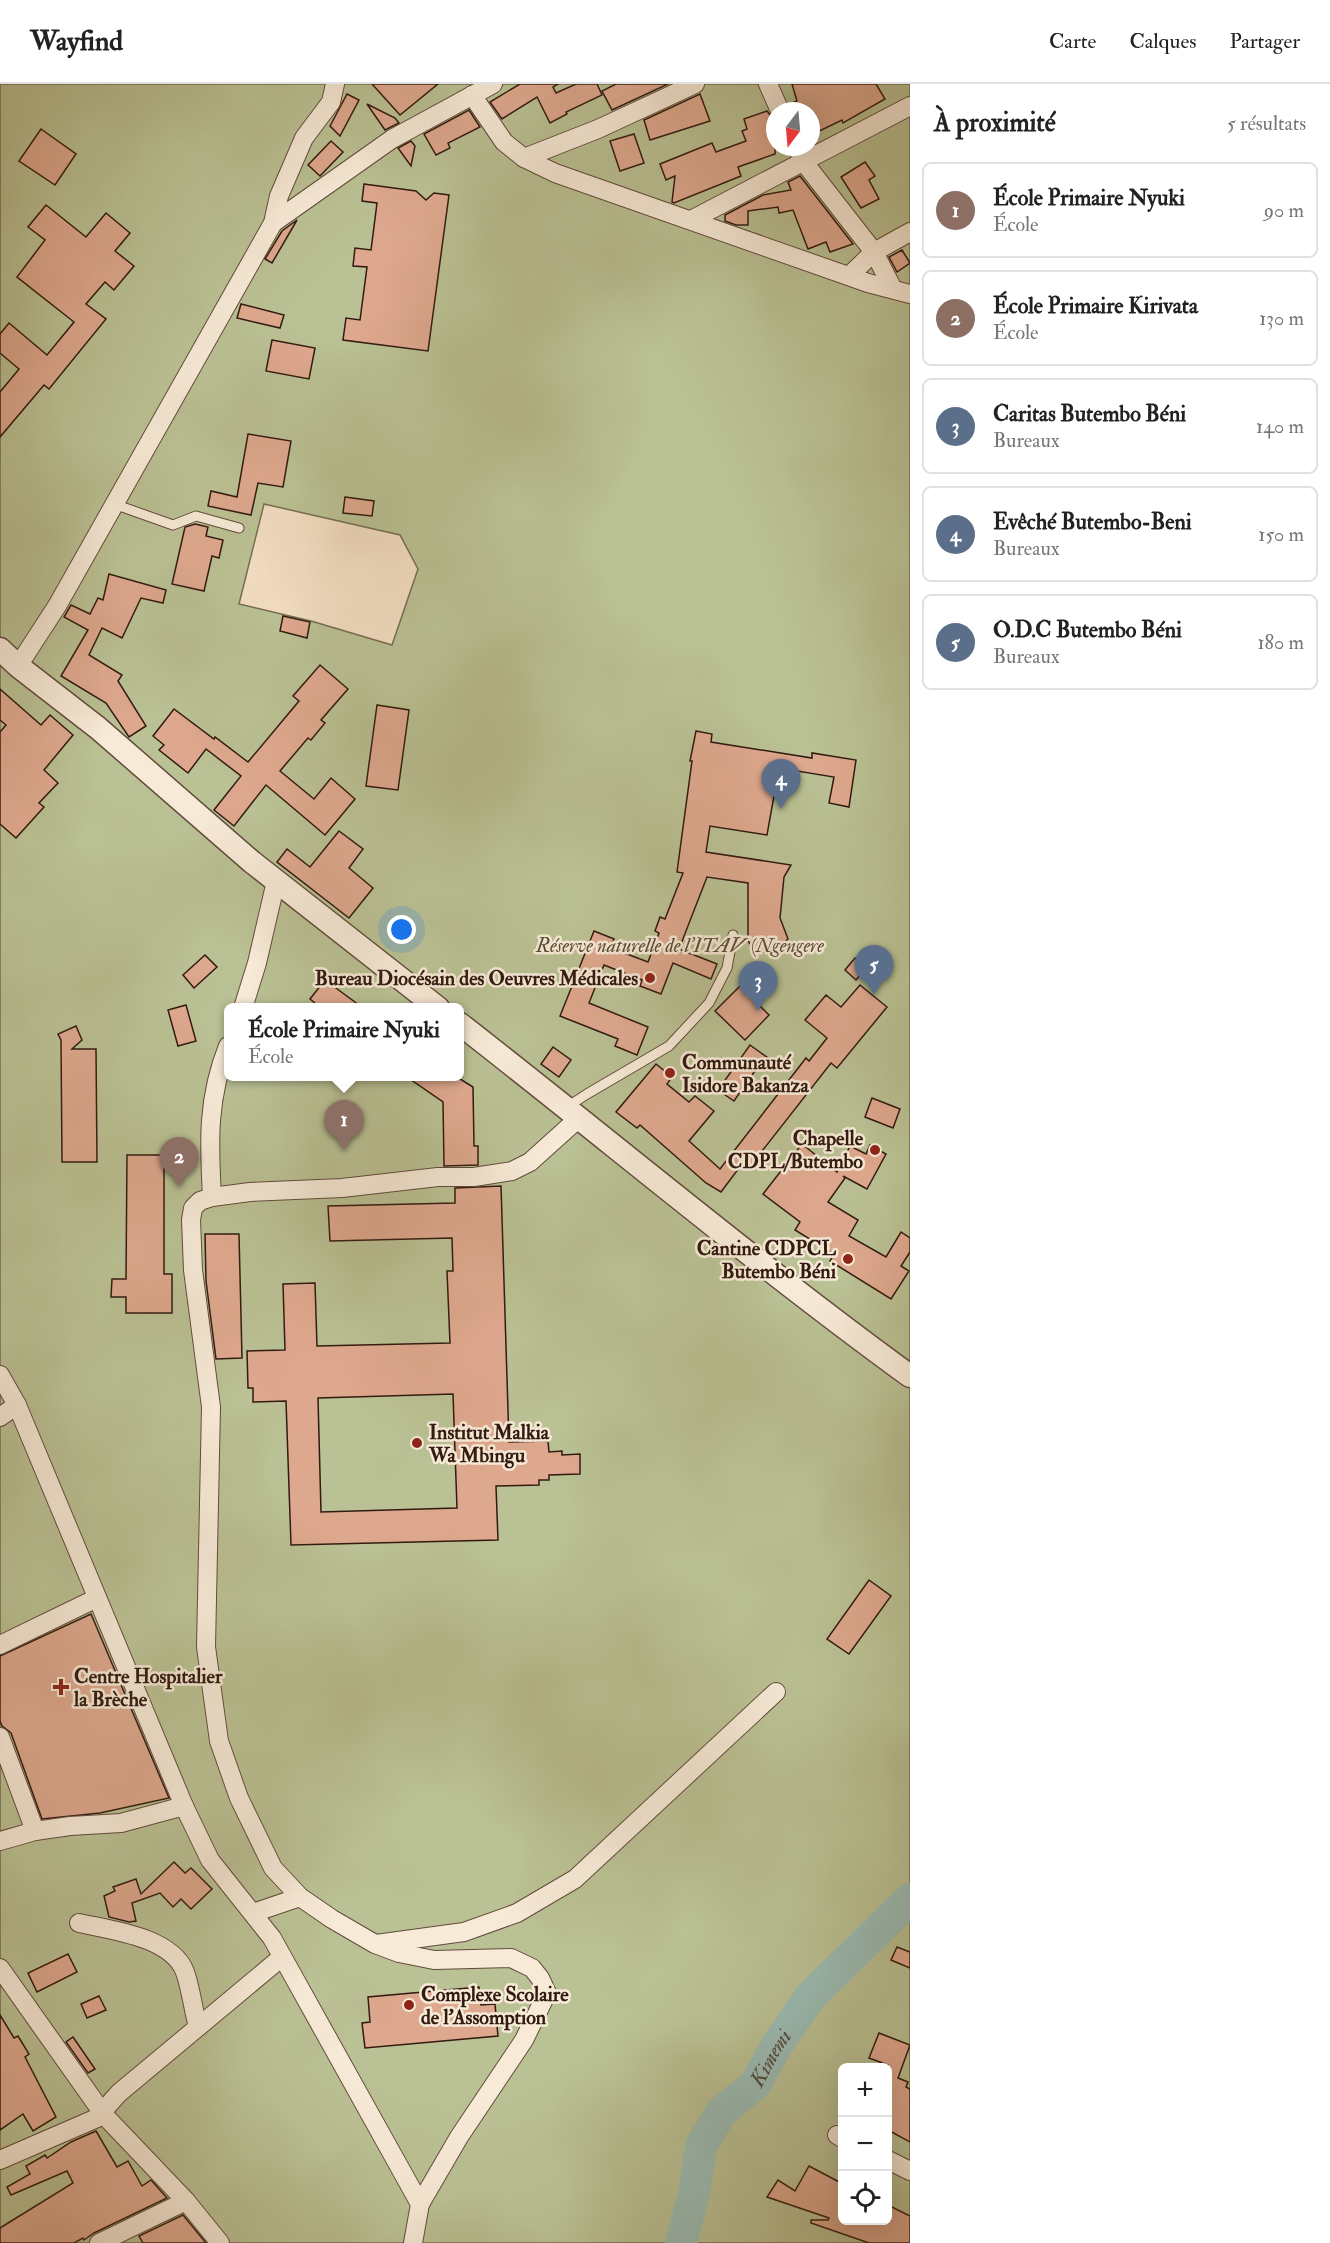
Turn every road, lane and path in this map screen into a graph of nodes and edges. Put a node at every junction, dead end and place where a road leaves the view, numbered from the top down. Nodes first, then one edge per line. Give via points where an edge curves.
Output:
1 (335, 84) edge
2 (493, 84) edge
3 (695, 84) edge
4 (768, 84) edge
5 (472, 95) junction
6 (776, 102) edge
7 (910, 106) edge
8 (820, 145) edge
9 (797, 156) edge
10 (802, 156) edge
11 (524, 158) junction
12 (691, 220) junction
13 (273, 223) junction
14 (910, 232) edge
15 (874, 252) junction
16 (849, 276) junction
17 (901, 292) edge
18 (114, 504) junction
19 (239, 528) dead end
20 (0, 649) edge
21 (18, 666) junction
22 (276, 881) junction
23 (733, 935) dead end
24 (245, 1003) edge
25 (432, 1003) edge
26 (464, 1028) edge
27 (224, 1056) edge
28 (574, 1112) junction
29 (212, 1197) junction
30 (0, 1376) edge
31 (910, 1376) edge
32 (17, 1405) junction
33 (0, 1417) edge
34 (97, 1598) junction
35 (0, 1645) edge
36 (776, 1692) dead end
37 (0, 1737) edge
38 (184, 1806) junction
39 (35, 1832) junction
40 (0, 1841) edge
41 (300, 1897) junction
42 (252, 1913) junction
43 (79, 1923) dead end
44 (375, 1944) junction
45 (282, 1958) junction
46 (3, 1977) edge
47 (198, 2026) junction
48 (103, 2113) junction
49 (0, 2160) edge
50 (892, 2162) edge
51 (910, 2171) edge
52 (186, 2201) junction
53 (420, 2204) junction
54 (99, 2243) edge
55 (220, 2243) edge
56 (413, 2243) edge

1 - 13 street via 331,102 304,138 279,196
2 - 5 street
3 - 11 street
4 - 6 street
5 - 11 street via 504,142
5 - 13 street via 392,139
7 - 8 street
9 - 12 street
10 - 15 street
11 - 12 street
12 - 16 street
13 - 18 street
14 - 15 street
15 - 16 street
15 - 17 street
16 - 17 street
18 - 19 lane via 173,525 196,516
18 - 21 street
20 - 21 street
21 - 22 street via 98,728
22 - 24 street
22 - 25 street
23 - 28 lane via 727,968 709,1003 669,1046 587,1094
26 - 28 street
27 - 29 street via 213,1095 209,1131
28 - 29 street via 530,1162 512,1171
28 - 31 street via 766,1267
29 - 41 street via 193,1208 190,1220 211,1407 206,1647 219,1741 239,1798 273,1868
30 - 32 street
32 - 33 street
32 - 34 street
34 - 35 street
34 - 38 street
36 - 44 street via 575,1879 517,1913 464,1932
37 - 39 street
38 - 39 street via 121,1823
38 - 42 street via 210,1860
39 - 40 street
41 - 42 street
41 - 44 street
42 - 45 street
43 - 47 street via 138,1936 177,1959 185,1972
44 - 53 street via 434,1960 511,1958 532,1968 547,1993 524,2040
45 - 47 street
45 - 53 street
46 - 48 street
47 - 48 street via 119,2093
48 - 49 street
48 - 52 street
50 - 51 street
52 - 54 street
52 - 55 street
53 - 56 street

